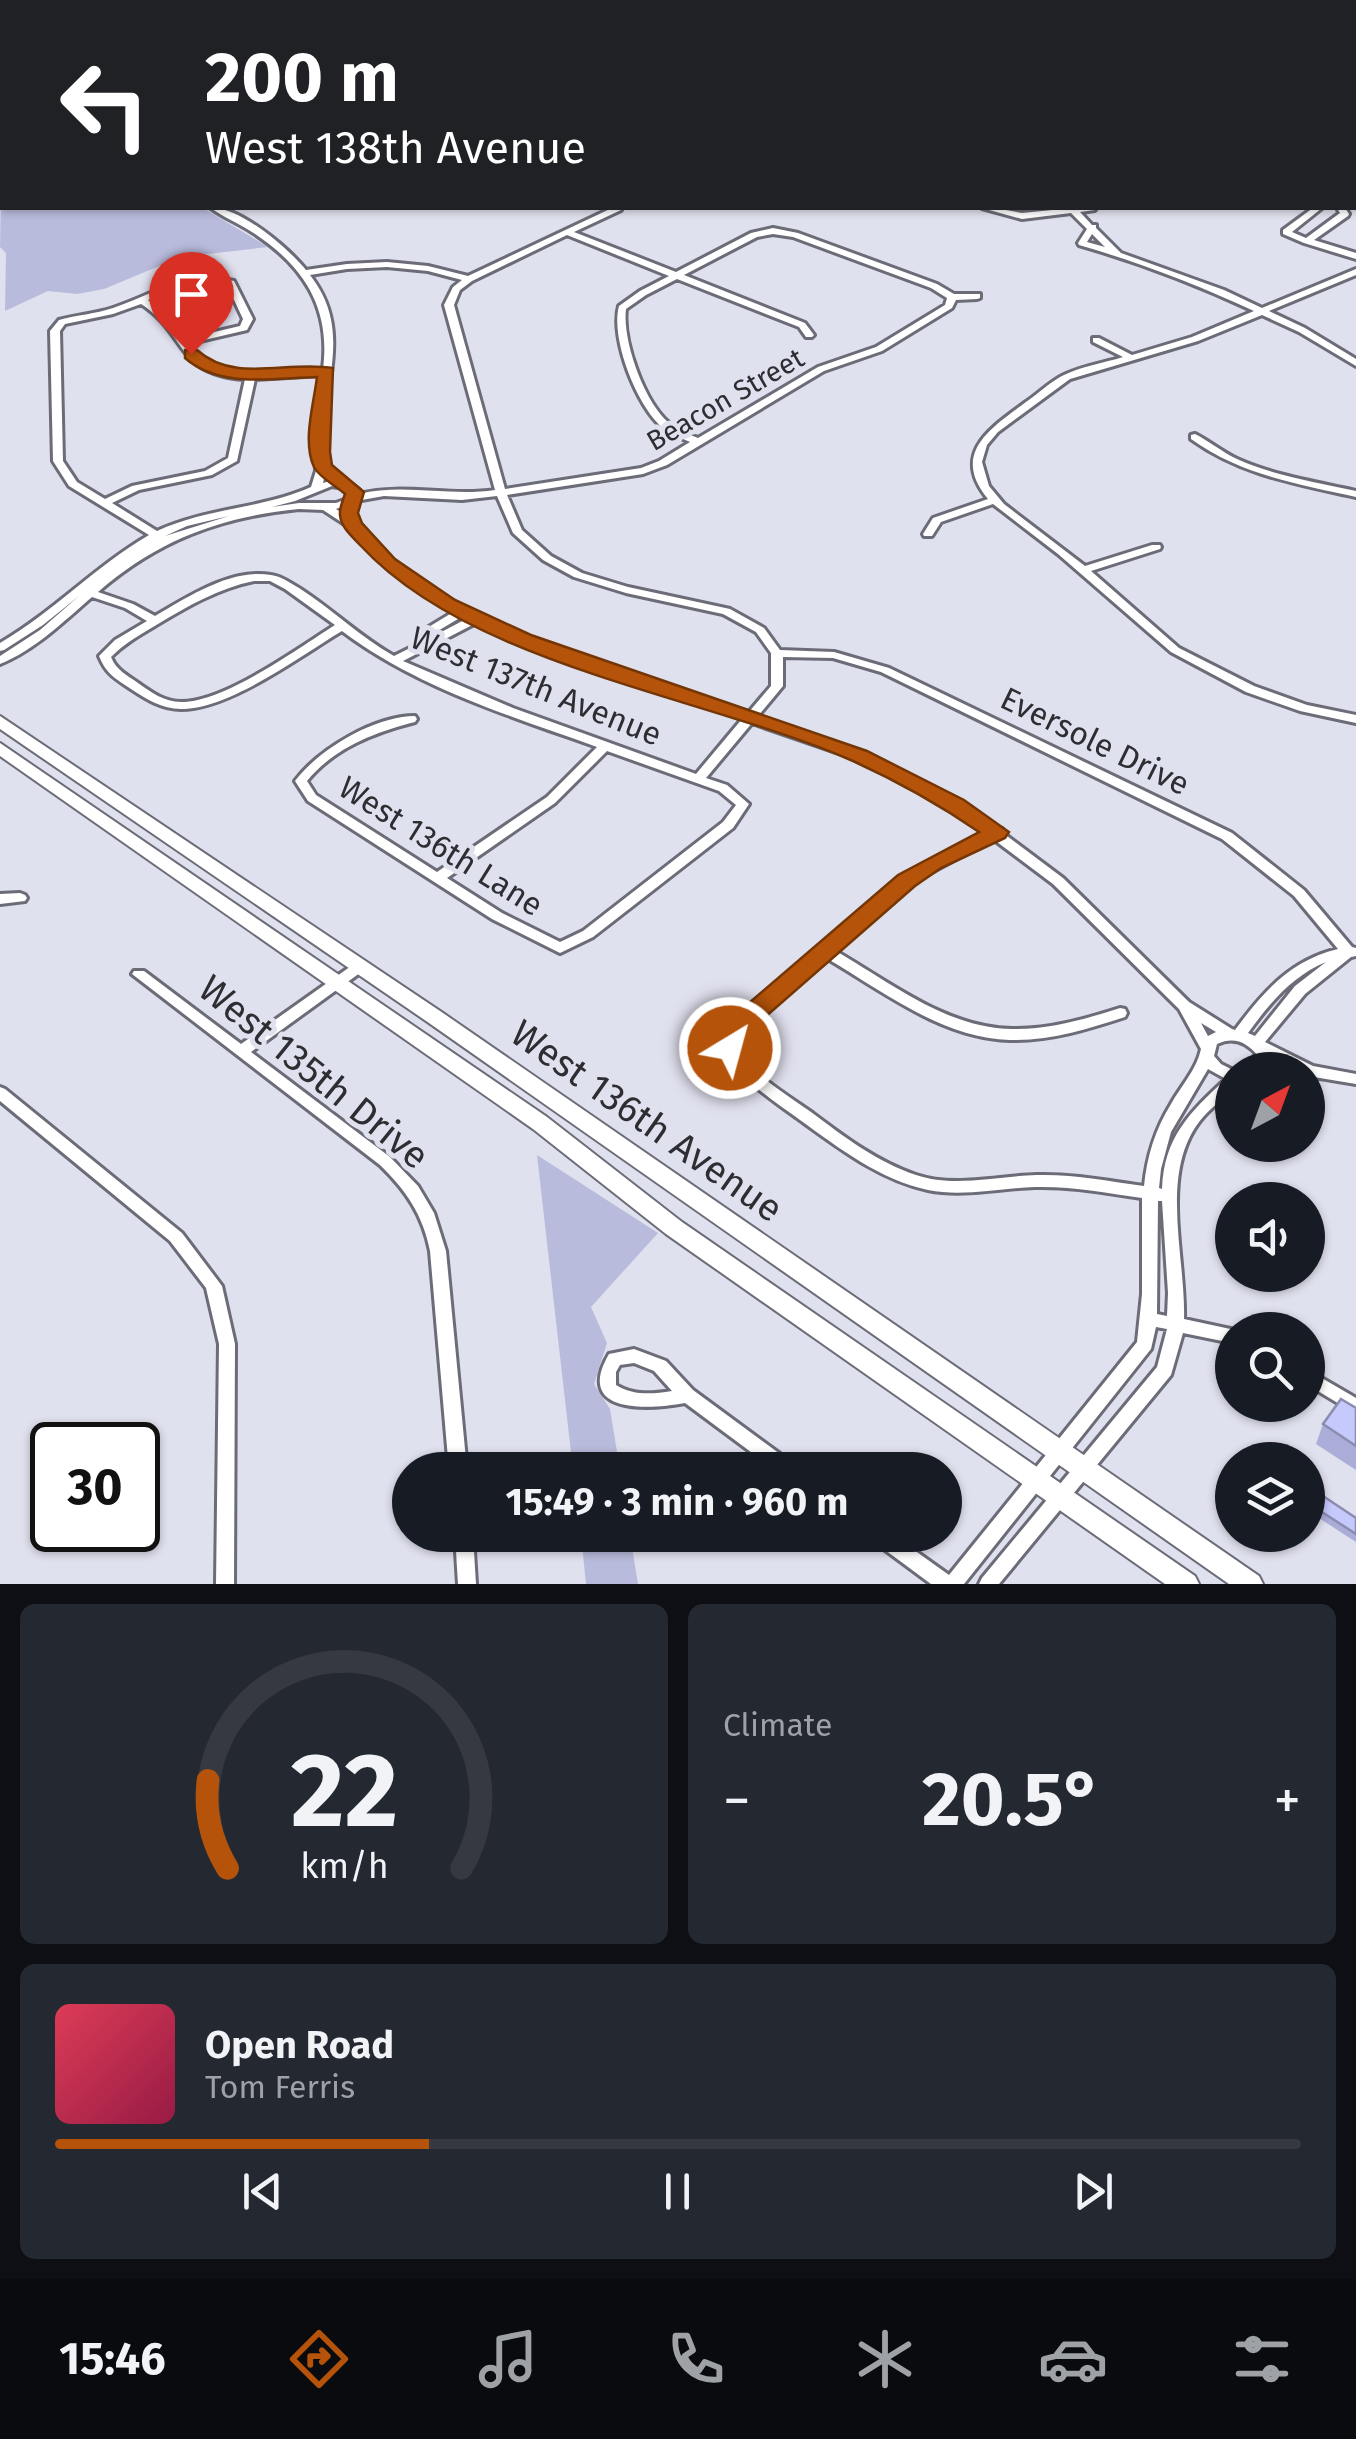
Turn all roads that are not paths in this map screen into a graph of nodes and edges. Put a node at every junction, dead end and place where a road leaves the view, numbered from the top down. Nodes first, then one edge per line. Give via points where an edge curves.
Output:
1 (219, 210) edge
2 (614, 210) edge
3 (994, 210) edge
4 (1073, 210) edge
5 (1315, 210) edge
6 (1342, 210) edge
7 (786, 220) dead end
8 (1093, 227) junction
9 (566, 232) junction
10 (781, 232) junction
11 (1307, 241) junction
12 (1117, 254) junction
13 (1356, 256) edge
14 (1356, 272) edge
15 (305, 273) junction
16 (676, 276) junction
17 (468, 279) junction
18 (977, 296) dead end
19 (952, 297) junction
20 (141, 300) junction
21 (1260, 311) junction
22 (809, 335) dead end
23 (1096, 340) dead end
24 (183, 342) junction
25 (1130, 357) junction
26 (1356, 363) edge
27 (327, 372) junction
28 (251, 374) junction
29 (1195, 437) dead end
30 (698, 442) junction
31 (324, 467) junction
32 (314, 490) junction
33 (500, 491) junction
34 (349, 493) junction
35 (1356, 494) edge
36 (994, 500) junction
37 (104, 503) junction
38 (322, 506) junction
39 (353, 525) junction
40 (928, 534) dead end
41 (162, 538) junction
42 (1156, 547) dead end
43 (1084, 570) junction
44 (94, 594) junction
45 (461, 612) junction
46 (475, 619) junction
47 (156, 621) junction
48 (340, 627) junction
49 (423, 643) junction
50 (0, 648) edge
51 (778, 652) junction
52 (0, 660) edge
53 (394, 661) junction
54 (751, 718) junction
55 (1356, 719) edge
56 (411, 720) dead end
57 (0, 721) edge
58 (606, 745) junction
59 (0, 748) edge
60 (698, 779) junction
61 (997, 832) junction
62 (437, 878) junction
63 (0, 890) edge
64 (20, 898) dead end
65 (0, 899) edge
66 (560, 948) joint
67 (825, 950) junction
68 (1352, 952) edge
69 (359, 967) junction
70 (139, 974) dead end
71 (338, 982) junction
72 (1184, 1006) junction
73 (1120, 1013) dead end
74 (1234, 1034) junction
75 (1257, 1044) junction
76 (241, 1052) junction
77 (1207, 1052) junction
78 (1263, 1052) edge
79 (1272, 1052) edge
80 (1215, 1066) edge
81 (1325, 1074) edge
82 (1356, 1079) edge
83 (0, 1093) edge
84 (1215, 1096) edge
85 (1160, 1195) junction
86 (1150, 1320) junction
87 (1176, 1324) junction
88 (1215, 1332) edge
89 (1325, 1388) edge
90 (687, 1395) dead end
91 (1356, 1407) edge
92 (456, 1452) edge
93 (765, 1452) edge
94 (1060, 1452) junction
95 (1085, 1468) junction
96 (1037, 1480) junction
97 (1060, 1497) junction
98 (465, 1552) edge
99 (902, 1552) edge
100 (225, 1584) edge
101 (467, 1584) edge
102 (946, 1584) edge
103 (954, 1584) edge
104 (988, 1584) edge
105 (1186, 1584) edge
106 (1250, 1584) edge

1 - 15 street via 263,234
2 - 9 street
3 - 4 street via 1017,216
4 - 8 street
5 - 11 street via 1286,232
6 - 11 street via 1345,214
7 - 10 street
8 - 12 street
8 - 12 street via 1082,243
9 - 16 street
9 - 17 street
10 - 16 street via 754,235
10 - 19 street
11 - 13 street
12 - 21 street
14 - 21 street
15 - 17 street via 408,264
15 - 27 street via 326,319
16 - 22 street via 802,325
16 - 30 street via 629,301 618,328 653,412
17 - 33 street via 449,305
18 - 19 street
19 - 30 street, Beacon Street via 949,306 879,348 821,369
20 - 24 street via 162,312
20 - 24 street via 210,277 232,283 248,319 244,328
20 - 37 street via 62,322 55,331 58,461 66,479
21 - 25 street
21 - 26 street
23 - 25 street
24 - 28 street via 205,366
25 - 36 street via 1068,377 994,430 977,462
27 - 28 street
27 - 31 street via 319,426
28 - 37 street via 233,458 208,473 136,488
29 - 35 street via 1252,470
30 - 33 street, Beacon Street via 643,471
31 - 32 street
31 - 34 street
32 - 34 street via 334,483
32 - 38 street via 310,499
32 - 41 street
33 - 34 street, Beacon Street via 453,498
33 - 51 street via 517,530 547,558 626,590 726,611 760,630
34 - 38 street
34 - 39 street
36 - 40 street via 937,520
36 - 43 street
37 - 41 street
38 - 39 street
38 - 41 street
39 - 45 street via 388,563
41 - 44 street
41 - 50 street
42 - 43 street
43 - 55 street via 1149,631 1213,672 1278,700
44 - 47 street
44 - 52 street
45 - 46 street
45 - 49 street via 426,633
46 - 49 street via 440,641
46 - 54 street
47 - 48 street, West 137th Avenue via 256,576 283,584
47 - 48 street via 110,648 106,663 164,704 188,707 219,697
48 - 53 street, West 137th Avenue
49 - 53 street
51 - 54 street via 777,686
51 - 68 street, Eversole Drive via 834,655 884,670 1227,836 1299,893
53 - 58 street, West 137th Avenue
54 - 60 street
54 - 61 street via 860,756
56 - 62 street, West 136th Lane via 376,726 301,781 312,798
57 - 69 main road, West 136th Avenue
58 - 60 street, West 137th Avenue
58 - 62 street via 551,800
59 - 71 main road, West 136th Avenue
60 - 66 street, West 137th Avenue via 734,796 743,804 738,814 588,934
61 - 67 street via 906,880
61 - 72 street via 1058,881
62 - 66 street, West 136th Lane
63 - 65 street
64 - 65 street
67 - 73 street via 977,1031 1056,1032
67 - 85 street via 737,1028 730,1048 753,1078 887,1169 916,1181 1055,1181
68 - 74 street via 1316,957 1284,980
68 - 75 street via 1300,990
69 - 71 street
69 - 94 main road, West 136th Avenue
70 - 76 street, West 135th Drive
71 - 76 street
71 - 96 main road, West 136th Avenue via 540,1123 674,1228
72 - 74 street
72 - 77 street
74 - 75 street
74 - 77 street via 1215,1038
75 - 78 street
75 - 79 street
76 - 92 street, West 135th Drive via 385,1160 419,1198 438,1251
77 - 80 street
77 - 85 street via 1164,1130
81 - 82 street
83 - 100 street via 176,1237 214,1286 226,1344
84 - 85 street via 1188,1123
85 - 86 street
85 - 87 street
86 - 87 street
86 - 94 street via 1136,1360
87 - 88 street
87 - 95 street via 1165,1370
89 - 91 street
90 - 93 street
94 - 95 main road, West 136th Avenue
94 - 96 street
95 - 97 street
95 - 106 main road, West 136th Avenue
96 - 97 main road, West 136th Avenue
96 - 103 street
97 - 104 street
97 - 105 main road, West 136th Avenue
98 - 101 street
99 - 102 street

